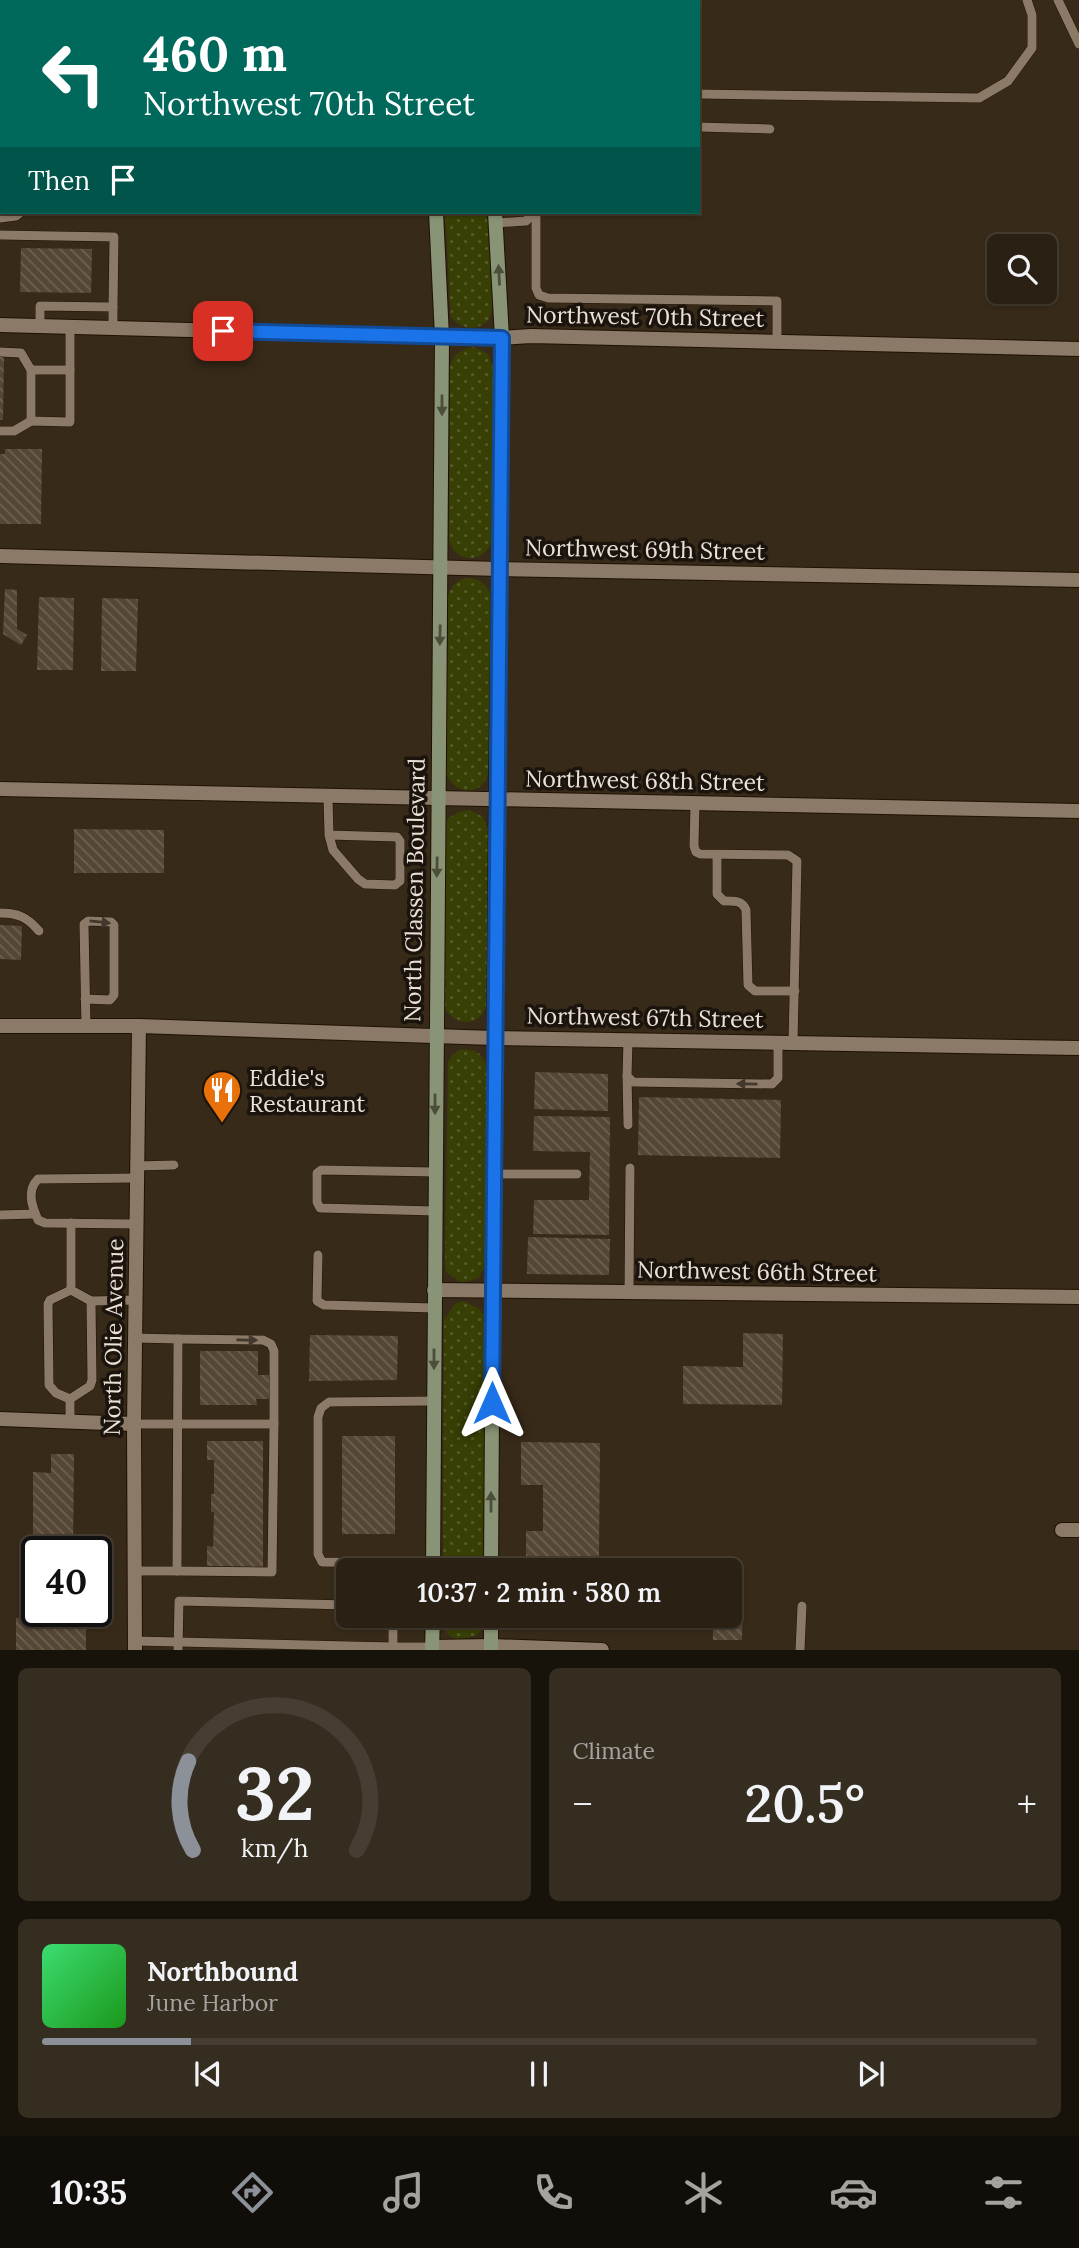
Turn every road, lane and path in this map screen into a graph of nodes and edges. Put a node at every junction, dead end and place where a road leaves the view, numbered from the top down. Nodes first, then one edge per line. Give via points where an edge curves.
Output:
1 (1027, 0) edge
2 (1058, 0) edge
3 (1079, 44) edge
4 (700, 94) edge
5 (700, 127) edge
6 (770, 129) dead end
7 (18, 214) edge
8 (436, 214) edge
9 (533, 214) edge
10 (535, 214) edge
11 (496, 217) edge
12 (0, 218) edge
13 (0, 235) edge
14 (113, 307) junction
15 (0, 325) edge
16 (40, 326) junction
17 (70, 327) junction
18 (113, 328) junction
19 (442, 337) junction
20 (502, 338) junction
21 (777, 341) junction
22 (1079, 349) edge
23 (0, 352) edge
24 (31, 370) junction
25 (70, 370) junction
26 (32, 421) junction
27 (0, 430) edge
28 (0, 556) edge
29 (441, 567) junction
30 (500, 569) junction
31 (1079, 580) edge
32 (0, 789) edge
33 (328, 797) junction
34 (438, 799) junction
35 (496, 800) junction
36 (695, 803) junction
37 (1079, 811) edge
38 (329, 835) junction
39 (717, 855) junction
40 (0, 913) edge
41 (39, 931) dead end
42 (795, 991) junction
43 (85, 999) junction
44 (0, 1026) edge
45 (86, 1026) junction
46 (139, 1026) junction
47 (436, 1035) junction
48 (494, 1038) junction
49 (628, 1040) junction
50 (786, 1043) junction
51 (1079, 1048) edge
52 (627, 1076) junction
53 (628, 1125) dead end
54 (174, 1165) dead end
55 (630, 1168) dead end
56 (137, 1172) junction
57 (435, 1172) junction
58 (493, 1174) junction
59 (577, 1174) dead end
60 (435, 1211) junction
61 (36, 1214) junction
62 (0, 1215) edge
63 (71, 1223) junction
64 (137, 1224) junction
65 (318, 1255) dead end
66 (71, 1290) junction
67 (434, 1290) junction
68 (492, 1292) junction
69 (629, 1292) junction
70 (1079, 1297) edge
71 (135, 1300) junction
72 (91, 1301) junction
73 (434, 1308) junction
74 (135, 1338) junction
75 (178, 1339) junction
76 (70, 1399) junction
77 (434, 1401) junction
78 (0, 1419) edge
79 (70, 1421) junction
80 (134, 1423) junction
81 (178, 1423) junction
82 (274, 1424) junction
83 (1062, 1530) dead end
84 (1079, 1530) edge
85 (433, 1558) edge
86 (491, 1558) edge
87 (336, 1563) edge
88 (135, 1571) junction
89 (177, 1571) junction
90 (336, 1605) edge
91 (802, 1606) dead end
92 (393, 1628) edge
93 (433, 1628) edge
94 (491, 1628) edge
95 (135, 1645) edge
96 (178, 1646) edge
97 (225, 1647) edge
98 (271, 1647) edge
99 (393, 1647) junction
100 (432, 1648) edge
101 (491, 1648) edge
102 (579, 1649) edge
103 (602, 1650) edge
104 (800, 1650) edge

1 - 4 lane via 1032,48 1008,81 979,98
2 - 3 lane
5 - 6 lane
7 - 12 lane
8 - 19 street, North Classen Boulevard
9 - 11 lane via 526,221
10 - 21 lane via 539,295 777,301
20 -> 11 street
13 - 14 lane via 114,237
14 - 16 lane via 40,306
14 - 18 lane
15 - 16 street, Northwest 70th Street
16 - 17 street, Northwest 70th Street
17 - 18 street, Northwest 70th Street
17 - 25 lane
18 - 19 street, Northwest 70th Street
19 - 20 street, Northwest 70th Street
19 -> 29 street, North Classen Boulevard
20 - 21 street, Northwest 70th Street
20 - 30 street
21 - 22 street, Northwest 70th Street
23 - 24 lane via 21,353
24 - 25 lane
24 - 26 lane
25 - 26 lane via 70,422
26 - 27 lane via 14,431
28 - 29 street, Northwest 69th Street
29 - 30 street, Northwest 69th Street
29 -> 34 street, North Classen Boulevard
30 - 31 street, Northwest 69th Street
30 - 35 street
32 - 33 street, Northwest 68th Street
33 - 34 street, Northwest 68th Street
33 - 38 lane
34 - 35 street, Northwest 68th Street
34 -> 47 street, North Classen Boulevard
35 - 36 street, Northwest 68th Street
35 - 48 street
36 - 37 street, Northwest 68th Street
36 - 39 lane via 696,852
38 - 38 lane via 333,850 365,884 395,885 400,881 397,836
39 - 42 lane via 717,894 724,901 744,904 746,910 748,985 755,991
39 - 42 lane via 788,855 797,860
40 - 41 lane via 17,913
42 - 50 lane
43 -> 43 lane via 84,924 111,922 114,995 110,1000
43 - 45 lane
44 - 45 street, Northwest 67th Street
45 - 46 street, Northwest 67th Street
46 - 47 street, Northwest 67th Street
46 - 56 street, North Olie Avenue
47 - 48 street, Northwest 67th Street
47 -> 57 street, North Classen Boulevard
48 - 49 street, Northwest 67th Street
48 - 58 street
49 - 50 street, Northwest 67th Street
49 - 52 lane
50 - 51 street, Northwest 67th Street
50 -> 52 lane via 778,1078 772,1084 633,1082
52 - 53 lane
54 - 56 lane
55 - 69 lane
56 - 61 lane via 38,1179 30,1195
56 - 64 street, North Olie Avenue
57 - 60 street, North Classen Boulevard
57 - 60 lane via 317,1173 320,1208
58 - 59 lane
58 - 68 street
60 - 67 street, North Classen Boulevard
61 - 62 lane
61 - 63 lane via 45,1223
63 - 64 lane
63 - 66 lane
64 - 71 street, North Olie Avenue
65 - 73 lane via 317,1301 324,1306
66 - 72 lane
66 - 76 lane via 50,1300 47,1334 48,1385
67 - 68 street, Northwest 66th Street
67 - 73 street, North Classen Boulevard
68 - 69 street, Northwest 66th Street
86 -> 68 street
69 - 70 street, Northwest 66th Street
71 - 72 lane
71 - 74 street, North Olie Avenue
72 - 76 lane via 92,1380
73 -> 77 street, North Classen Boulevard
74 - 75 lane
74 - 80 street, North Olie Avenue
75 - 81 lane
75 -> 82 lane via 263,1340 271,1344
76 - 79 lane
77 - 85 street, North Classen Boulevard
77 - 87 lane via 329,1402 321,1408 318,1554 322,1562
78 - 79 street
79 - 80 street
80 - 81 lane
80 - 88 street, North Olie Avenue
81 - 82 lane
81 - 89 lane
82 - 89 lane via 272,1572
83 - 84 street
88 - 89 lane
88 - 95 street, North Olie Avenue
90 - 96 lane via 178,1601
91 - 104 lane
92 - 99 lane
93 - 100 street
94 - 101 street
95 - 96 lane
96 - 97 lane
97 - 98 lane
98 - 99 lane
99 - 100 lane
100 - 101 street
101 - 102 street
102 - 103 street

